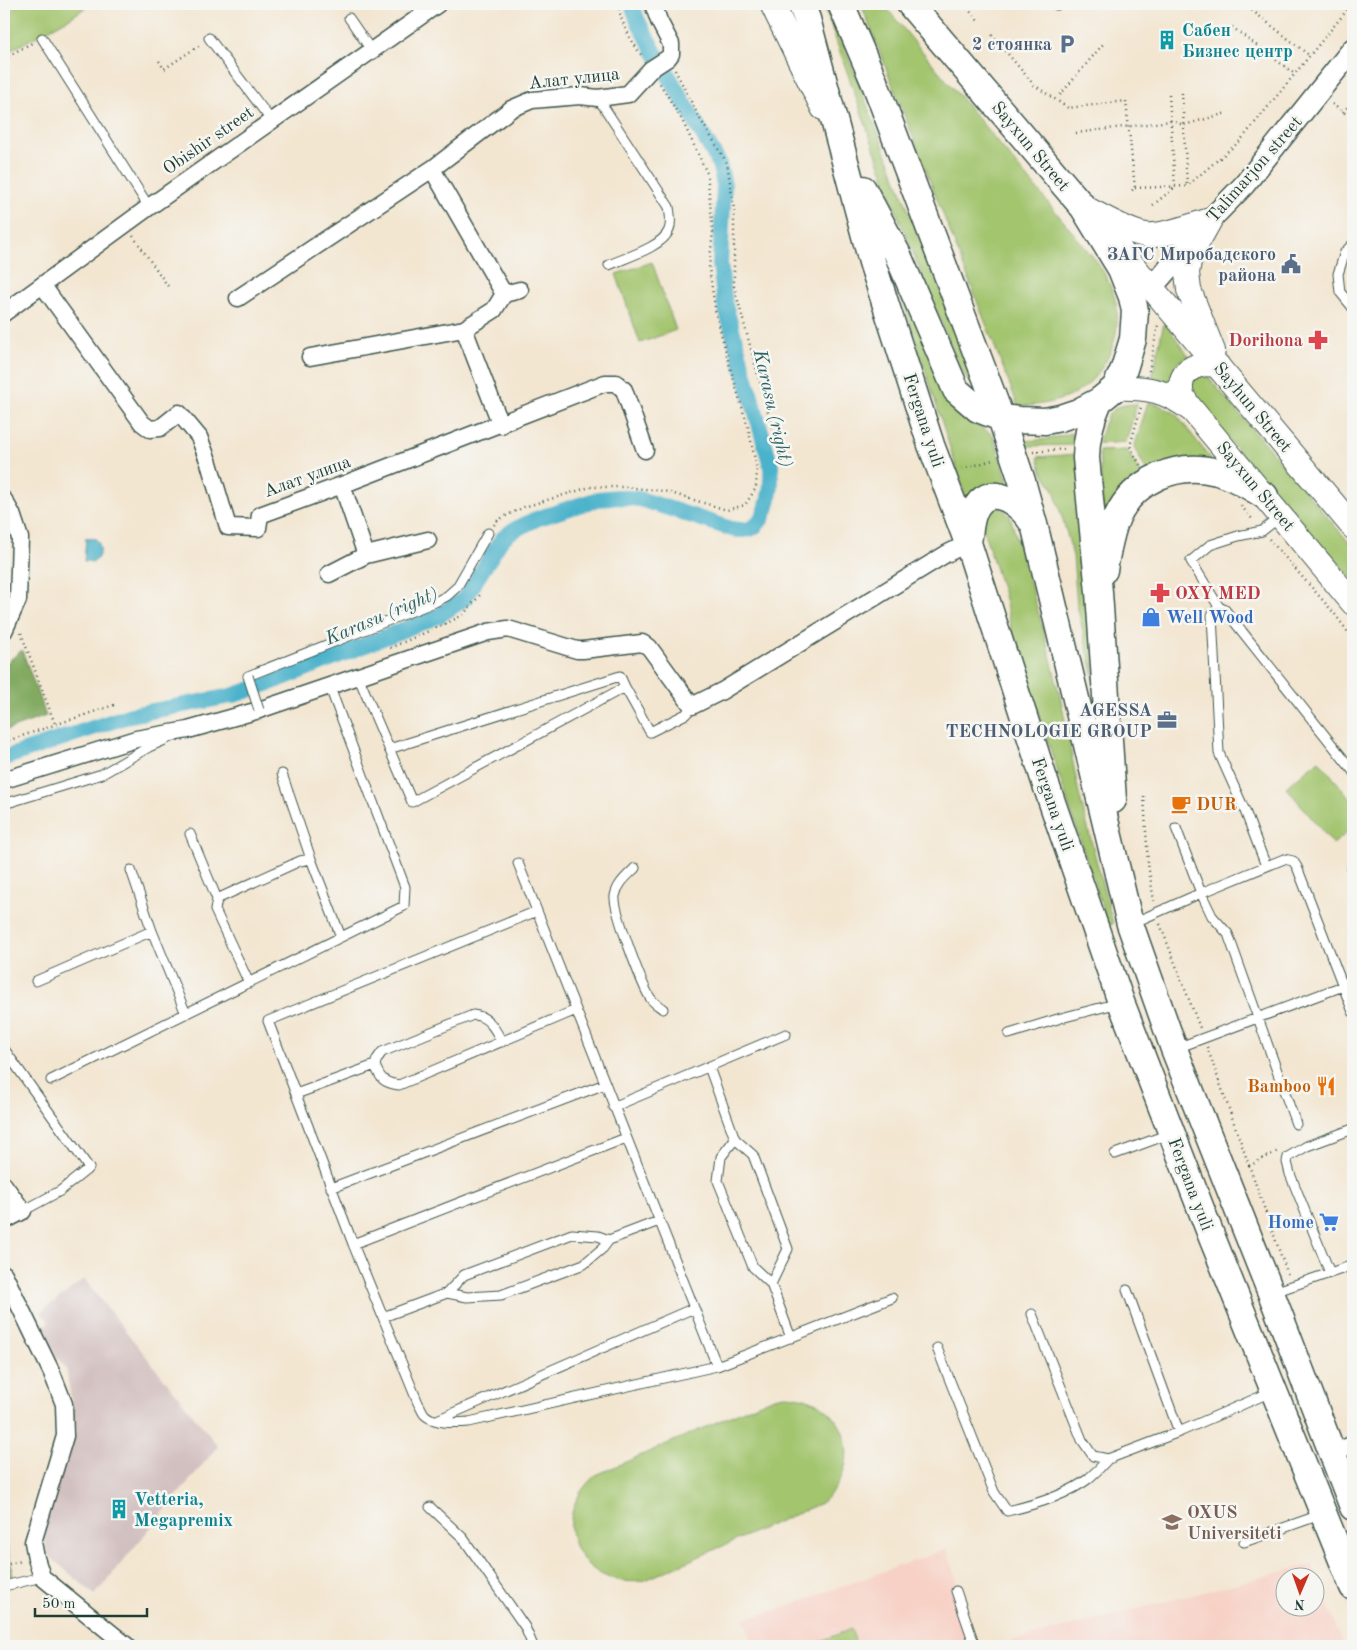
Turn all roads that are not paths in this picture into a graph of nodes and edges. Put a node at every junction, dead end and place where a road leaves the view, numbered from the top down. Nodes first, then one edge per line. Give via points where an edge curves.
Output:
1 (438, 4) edge
2 (653, 4) edge
3 (772, 4) edge
4 (801, 4) edge
5 (841, 4) edge
6 (910, 4) edge
7 (349, 18) dead end
8 (42, 38) road end
9 (209, 38) road end
10 (1353, 49) edge
11 (371, 50) junction
12 (598, 98) junction
13 (271, 120) junction
14 (840, 144) junction
15 (432, 169) junction
16 (149, 207) junction
17 (1083, 207) junction
18 (1210, 220) junction
19 (1353, 244) edge
20 (609, 265) dead end
21 (43, 286) junction
22 (1152, 287) junction
23 (520, 290) dead end
24 (504, 294) junction
25 (238, 298) dead end
26 (1353, 308) edge
27 (4, 313) edge
28 (1135, 326) junction
29 (464, 328) junction
30 (310, 357) dead end
31 (1218, 366) junction
32 (1107, 394) junction
33 (1192, 411) junction
34 (1001, 418) junction
35 (500, 424) junction
36 (645, 450) dead end
37 (342, 485) junction
38 (1264, 496) junction
39 (4, 500) edge
40 (1281, 516) junction
41 (1353, 527) edge
42 (1035, 528) junction
43 (488, 533) road end
44 (428, 540) dead end
45 (968, 543) junction
46 (366, 555) junction
47 (329, 574) dead end
48 (1099, 592) junction
49 (1353, 603) edge
50 (1219, 607) junction
51 (5, 629) edge
52 (358, 676) junction
53 (329, 686) junction
54 (625, 687) junction
55 (692, 706) junction
56 (259, 710) junction
57 (188, 730) junction
58 (389, 749) junction
59 (1353, 771) edge
60 (282, 774) dead end
61 (4, 780) edge
62 (4, 804) edge
63 (1176, 828) dead end
64 (190, 834) dead end
65 (1353, 856) edge
66 (311, 859) junction
67 (518, 862) dead end
68 (1266, 866) junction
69 (634, 868) dead end
70 (132, 870) dead end
71 (1353, 871) edge
72 (1118, 877) junction
73 (1201, 893) junction
74 (217, 899) junction
75 (537, 911) junction
76 (1130, 924) junction
77 (152, 931) junction
78 (341, 937) junction
79 (36, 981) dead end
80 (249, 983) junction
81 (1343, 986) junction
82 (1121, 1002) junction
83 (663, 1009) dead end
84 (576, 1010) junction
85 (1353, 1012) edge
86 (186, 1014) junction
87 (1258, 1018) junction
88 (786, 1034) dead end
89 (1009, 1034) dead end
90 (502, 1042) junction
91 (4, 1049) edge
92 (1174, 1049) junction
93 (375, 1065) junction
94 (709, 1067) junction
95 (51, 1080) dead end
96 (604, 1084) junction
97 (296, 1094) junction
98 (613, 1107) junction
99 (1296, 1124) dead end
100 (1353, 1129) edge
101 (1172, 1134) junction
102 (626, 1138) junction
103 (735, 1138) junction
104 (1115, 1154) dead end
105 (4, 1185) edge
106 (332, 1188) junction
107 (23, 1211) junction
108 (4, 1221) edge
109 (659, 1221) junction
110 (609, 1240) junction
111 (353, 1244) junction
112 (1353, 1265) edge
113 (1330, 1273) junction
114 (4, 1274) edge
115 (771, 1284) junction
116 (1126, 1290) dead end
117 (1282, 1290) junction
118 (447, 1293) junction
119 (892, 1298) dead end
120 (694, 1308) junction
121 (1032, 1314) dead end
122 (383, 1318) junction
123 (791, 1338) junction
124 (937, 1348) dead end
125 (717, 1366) junction
126 (1274, 1391) junction
127 (437, 1420) junction
128 (1179, 1432) junction
129 (1343, 1449) edge
130 (1108, 1459) junction
131 (430, 1507) dead end
132 (1353, 1507) edge
133 (1323, 1514) junction
134 (1244, 1542) dead end
135 (42, 1577) junction
136 (4, 1586) edge
137 (1353, 1587) edge
138 (956, 1591) dead end
139 (127, 1646) edge
140 (533, 1646) edge
141 (975, 1646) edge

1 - 11 street, Obishir street
2 - 12 street, Алат улица via 671,44 671,54 651,69 628,94
3 - 14 main road
4 - 14 main road, Fergana yuli
5 - 34 main road, Fergana yuli via 876,86
6 - 17 main road, Sayxun Street
7 - 11 lane
8 - 16 lane
9 - 13 lane
10 - 18 street, Talimarjon street via 1244,185
11 - 13 street, Obishir street
12 - 15 street, Алат улица via 580,96 532,100 511,109
12 - 20 lane via 669,207 671,219 668,232 656,244
13 - 16 street, Obishir street
14 - 34 main road via 897,253 956,390 978,409
14 - 45 main road, Fergana yuli via 872,262 931,445
15 - 24 street
15 - 25 street, Алат улица
16 - 21 street, Obishir street
17 - 18 main road via 1146,235 1157,235
17 - 22 main road, Sayxun Street
17 - 28 main road via 1127,282 1135,311
18 - 22 street, Talimarjon street
18 - 31 main road via 1190,256 1187,273 1189,290
19 - 26 lane via 1345,252 1338,274 1340,292
21 - 27 street, Obishir street
21 - 37 street, Алат улица via 142,423 150,428 160,428 179,413 199,437 228,527 258,528 260,515
22 - 28 main road
22 - 31 main road, Sayhun Street
23 - 24 street
24 - 29 street via 494,310
28 - 32 main road via 1128,359
29 - 30 street
29 - 35 street
31 - 33 main road via 1199,365 1185,375 1181,392
31 - 41 main road, Sayhun Street
32 - 33 main road, Sayxun Street via 1138,388 1162,392 1173,396
32 - 34 main road via 1078,412 1052,419
32 - 48 main road via 1090,424 1086,448
33 - 38 main road, Sayxun Street
34 - 42 main road, Fergana yuli
35 - 36 street, Алат улица via 605,384 616,383 624,390
35 - 37 street, Алат улица
37 - 46 street
38 - 40 main road, Sayxun Street
38 - 48 main road via 1238,480 1214,471 1180,470 1148,480 1127,501 1117,518
39 - 51 street via 20,538 18,600
40 - 49 main road, Sayxun Street
40 - 50 lane via 1262,531 1210,545 1191,561
42 - 45 main road via 1016,504 991,496 977,506
42 - 72 main road, Fergana yuli
43 - 56 lane, bridge via 457,588 447,596 248,676
44 - 46 street
45 - 55 street
45 - 82 main road, Fergana yuli via 1045,782
46 - 47 street
48 - 72 main road
50 - 59 lane via 1225,610
50 - 68 lane via 1212,615 1219,753 1246,811
52 - 53 street
52 - 55 street via 488,632 508,629 577,650 642,643 649,647
52 - 58 lane
53 - 56 street
53 - 78 lane via 405,887 404,906
54 - 55 lane via 650,732 686,714
54 - 58 lane via 620,676
54 - 58 lane via 412,802
56 - 57 street
57 - 61 street via 136,740
57 - 62 lane via 149,747 102,774
60 - 66 lane
63 - 73 lane
64 - 74 lane
65 - 71 lane
66 - 74 lane
66 - 78 lane
67 - 75 lane
68 - 73 lane
68 - 81 lane via 1284,858 1297,866
69 - 83 lane via 619,885 614,898 621,926 644,984 651,999
70 - 77 lane
72 - 76 main road, Fergana yuli
73 - 76 lane
73 - 87 lane via 1212,916 1228,934
74 - 80 lane via 215,910
75 - 84 lane
75 - 97 lane via 268,1020
76 - 92 main road, Fergana yuli
77 - 79 lane
77 - 86 lane
78 - 80 lane
80 - 86 lane
81 - 85 lane
81 - 87 lane
82 - 89 lane
82 - 101 main road, Fergana yuli
84 - 90 lane
84 - 96 lane
86 - 95 lane
87 - 92 lane
87 - 99 lane
88 - 94 lane
90 - 93 lane via 399,1085 390,1084 379,1076
90 - 93 lane via 486,1019 473,1015 382,1052
91 - 107 lane via 89,1168 60,1191
92 - 117 main road, Fergana yuli
93 - 97 lane
94 - 98 lane
94 - 103 lane
96 - 98 lane
96 - 106 lane
97 - 106 lane
98 - 102 lane
100 - 113 lane via 1294,1152 1287,1162
101 - 104 lane
101 - 126 main road, Fergana yuli
102 - 109 lane
102 - 111 lane
103 - 115 lane via 753,1155 788,1249
103 - 115 lane via 721,1157 718,1181 753,1267
105 - 107 street
106 - 111 lane
107 - 108 street
109 - 110 lane
109 - 120 lane
110 - 118 lane via 584,1264 501,1295 467,1297
110 - 118 lane via 572,1234 464,1275
111 - 122 lane
112 - 113 lane
113 - 117 lane
114 - 135 street via 64,1404 65,1436 33,1542
115 - 123 lane
116 - 128 lane
117 - 129 main road, Fergana yuli
118 - 122 lane
119 - 123 lane
120 - 125 lane
120 - 127 lane
121 - 130 lane via 1082,1440 1093,1456
122 - 127 lane via 418,1403 425,1415
123 - 125 lane
124 - 130 lane via 994,1492 1007,1511 1063,1494 1088,1479
125 - 127 lane via 469,1422
126 - 128 lane
126 - 133 main road, Fergana yuli
128 - 130 lane
129 - 132 main road, Fergana yuli
131 - 140 lane via 463,1538 526,1627
133 - 134 lane
133 - 137 main road, Fergana yuli
135 - 136 lane
135 - 139 street
138 - 141 lane

